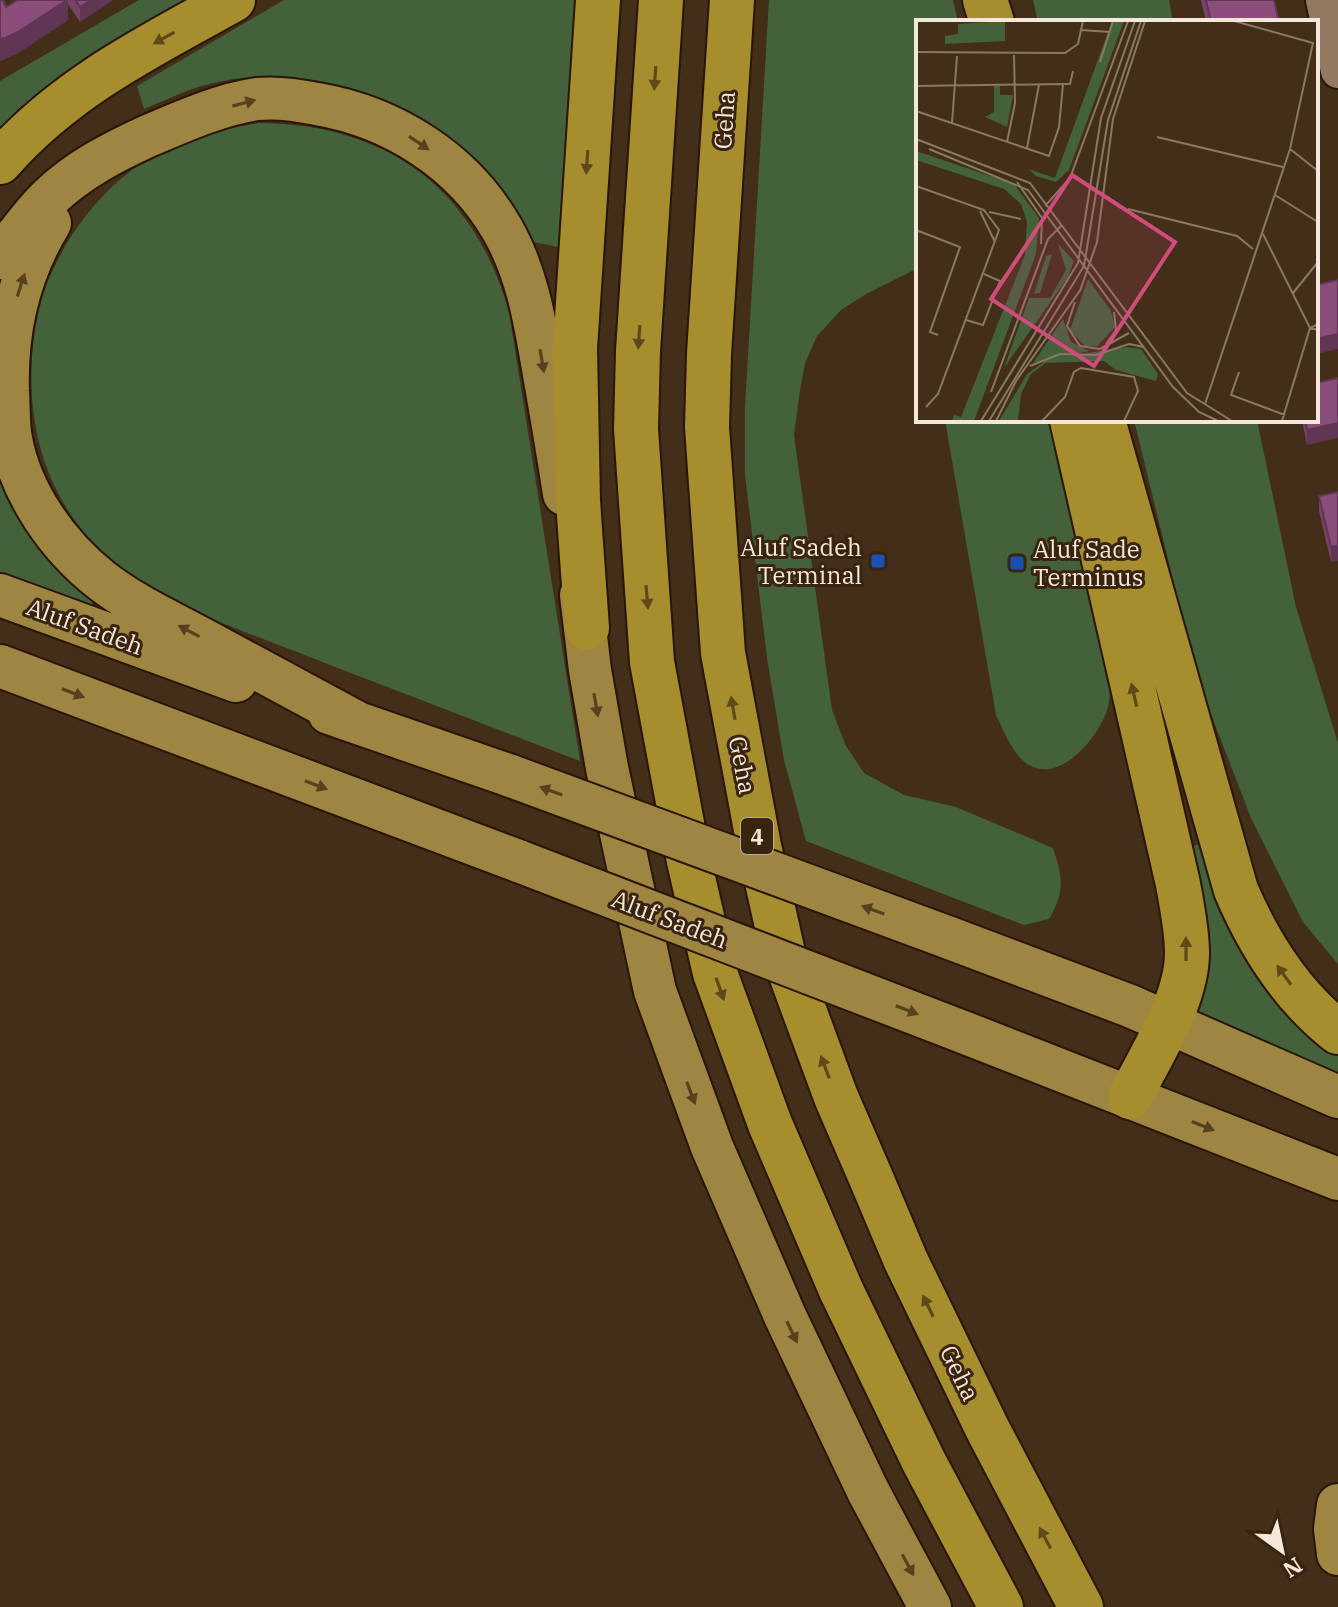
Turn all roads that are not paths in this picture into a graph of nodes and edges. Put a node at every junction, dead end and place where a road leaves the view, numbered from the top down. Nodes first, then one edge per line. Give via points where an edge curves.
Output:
1 (233, 0) edge
2 (598, 0) edge
3 (661, 0) edge
4 (732, 0) edge
5 (978, 0) edge
6 (985, 0) edge
7 (1323, 0) edge
8 (983, 20) edge
9 (991, 20) edge
10 (1338, 71) edge
11 (118, 149) junction
12 (0, 162) edge
13 (0, 258) edge
14 (1072, 422) edge
15 (1104, 422) edge
16 (0, 595) edge
17 (587, 628) junction
18 (0, 666) edge
19 (356, 722) junction
20 (1166, 1023) junction
21 (1338, 1032) edge
22 (1130, 1097) junction
23 (1338, 1097) edge
24 (1338, 1179) edge
25 (1338, 1505) edge
26 (1338, 1554) edge
27 (930, 1607) edge
28 (1001, 1607) edge
29 (1081, 1607) edge

1 -> 12 highway via 92,80
2 -> 17 highway via 575,348
3 -> 28 highway via 636,429 652,662 689,861 715,973 770,1124 841,1290
29 -> 4 highway, Geha / 4 via 906,1261 836,1097 783,953 759,846 723,653 707,427
5 - 8 highway
6 - 9 highway
7 - 10 street
11 - 13 main road via 50,197
11 -> 17 main road via 257,99 295,100 349,109 384,122 460,174 502,227 525,278
19 -> 11 main road via 103,582 59,539 23,478 11,440 7,372 22,281 55,215
20 -> 14 highway via 1182,991 1186,930
21 -> 15 highway via 1286,980 1251,926 1236,890
16 - 19 main road, Aluf Sadeh
17 -> 27 main road via 628,874 655,991 678,1057 785,1316
18 -> 22 main road, Aluf Sadeh, bridge
20 -> 19 main road, Aluf Sadeh, bridge via 947,937
20 - 22 highway
20 - 23 main road, Aluf Sadeh
22 -> 24 main road, Aluf Sadeh
25 - 26 main road

